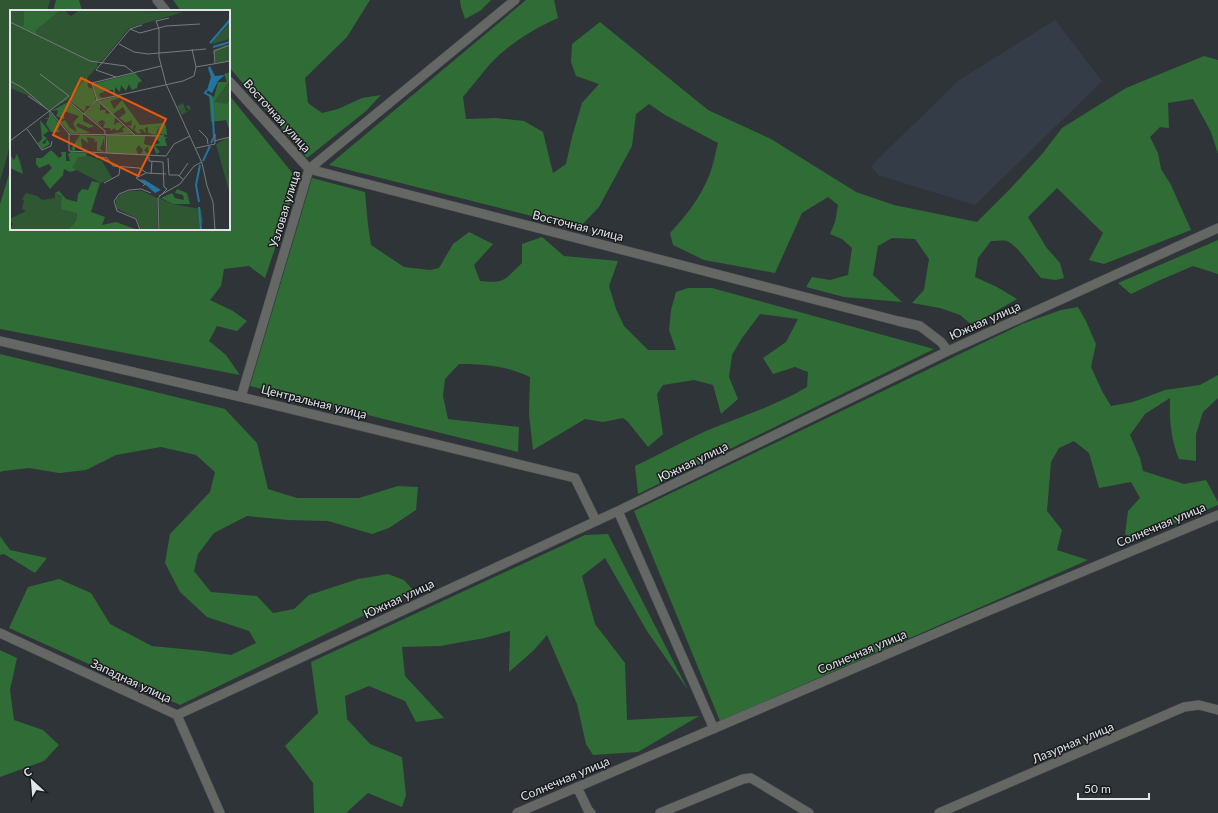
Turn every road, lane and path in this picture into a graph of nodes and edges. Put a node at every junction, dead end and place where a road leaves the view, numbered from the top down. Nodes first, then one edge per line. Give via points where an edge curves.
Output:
1 (157, 0) edge
2 (515, 0) edge
3 (165, 10) edge
4 (230, 82) edge
5 (309, 169) junction
6 (1218, 228) edge
7 (0, 341) edge
8 (948, 351) junction
9 (241, 397) junction
10 (618, 511) junction
11 (1218, 514) edge
12 (596, 521) junction
13 (0, 634) edge
14 (1218, 710) edge
15 (177, 715) junction
16 (714, 729) junction
17 (577, 787) junction
18 (956, 810) edge
19 (220, 813) edge
20 (517, 813) edge
21 (591, 813) edge
22 (660, 813) edge
23 (809, 813) edge
24 (939, 813) edge

1 - 3 street
2 - 5 street, Узловая улица
4 - 5 street, Восточная улица
5 - 8 street, Восточная улица via 920,326
5 - 9 street, Узловая улица
6 - 8 street, Южная улица
7 - 9 street, Центральная улица
8 - 10 street, Южная улица
9 - 12 street, Центральная улица via 575,478
10 - 12 street, Южная улица
10 - 16 street
11 - 16 street, Солнечная улица
12 - 15 street, Южная улица
13 - 15 street, Западная улица
14 - 18 street, Лазурная улица via 1199,705 1184,707
15 - 19 street, Западная улица
16 - 17 street, Солнечная улица
17 - 20 street, Солнечная улица
17 - 21 street
18 - 24 street, Лазурная улица
22 - 23 street via 751,778

